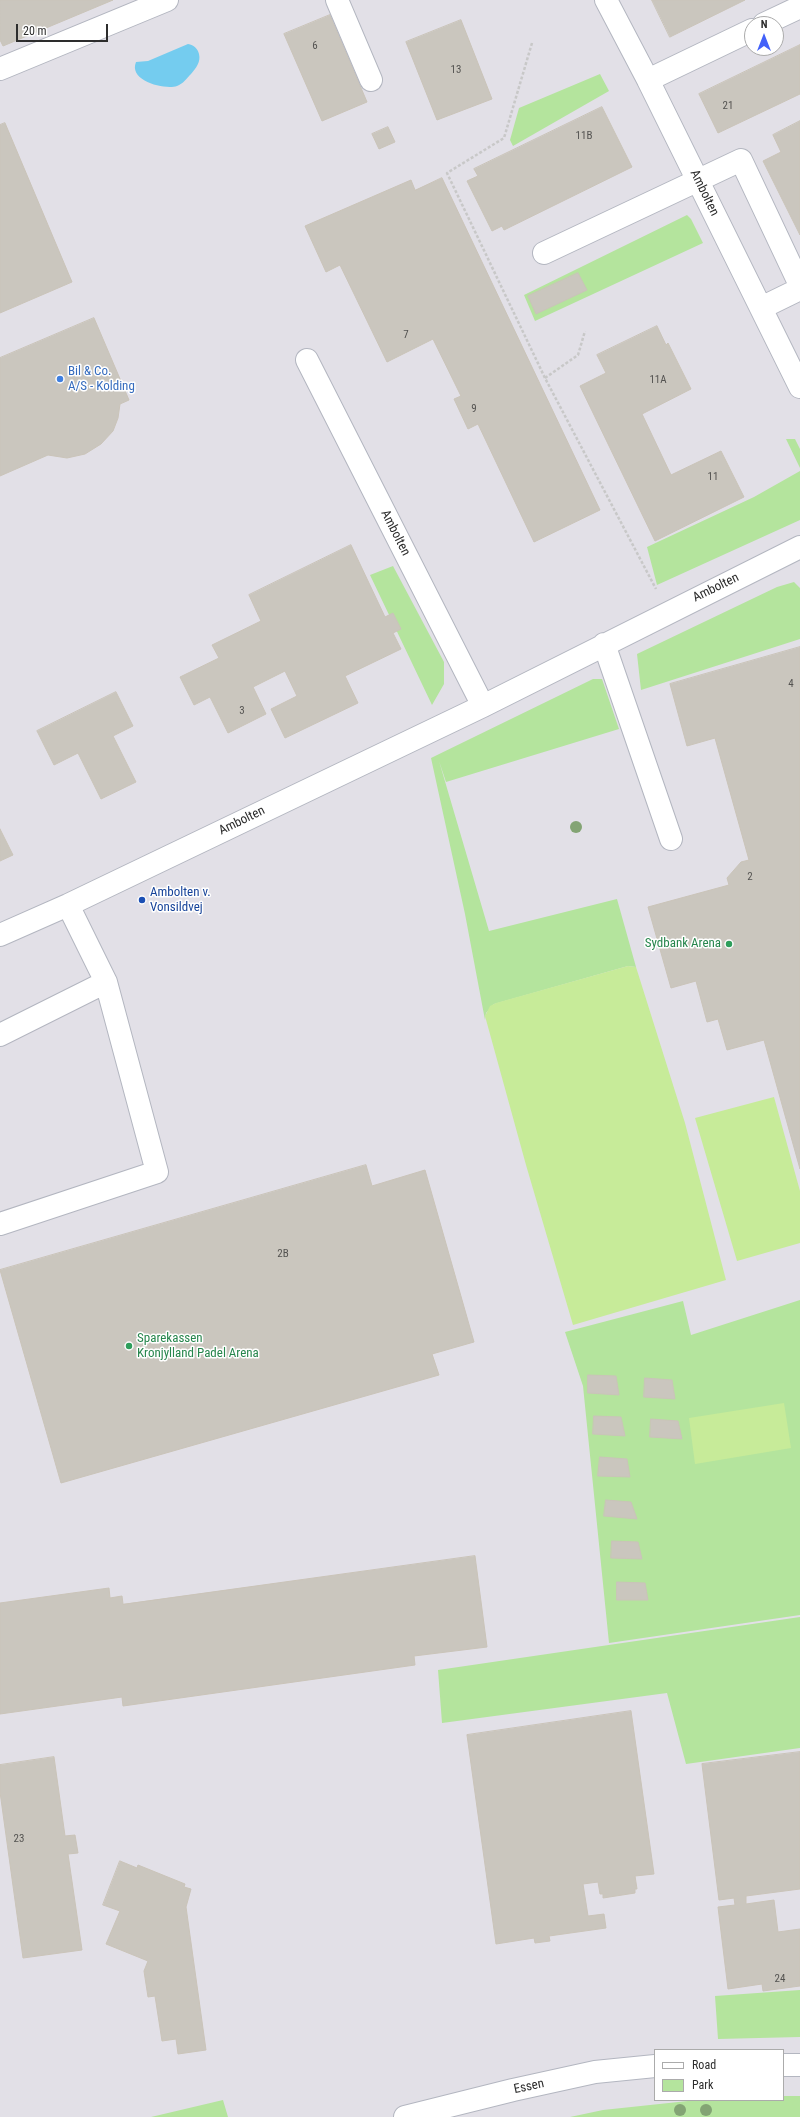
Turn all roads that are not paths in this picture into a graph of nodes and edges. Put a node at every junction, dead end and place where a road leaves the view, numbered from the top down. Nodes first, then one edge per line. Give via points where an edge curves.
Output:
1 (167, 0) edge
2 (337, 0) edge
3 (606, 0) edge
4 (800, 7) edge
5 (781, 16) edge
6 (744, 34) edge
7 (0, 70) edge
8 (371, 80) dead end
9 (648, 80) junction
10 (699, 182) junction
11 (544, 253) dead end
12 (800, 285) edge
13 (800, 289) edge
14 (761, 308) junction
15 (307, 360) dead end
16 (800, 386) edge
17 (800, 547) edge
18 (604, 644) junction
19 (483, 706) junction
20 (671, 839) dead end
21 (68, 905) junction
22 (0, 935) edge
23 (106, 982) junction
24 (0, 1035) edge
25 (0, 1224) edge
26 (784, 2065) edge
27 (800, 2065) edge
28 (654, 2066) edge
29 (460, 2110) edge
30 (405, 2117) edge

1 - 7 street
2 - 8 street
3 - 9 street, Ambolten
4 - 5 street
6 - 9 street
9 - 10 street, Ambolten
10 - 11 street
10 - 12 street via 741,160
10 - 14 street, Ambolten
13 - 14 street
14 - 16 street, Ambolten
15 - 19 street, Ambolten
17 - 18 street, Ambolten
18 - 19 street, Ambolten
18 - 20 street
19 - 21 street, Ambolten
21 - 22 street, Ambolten
21 - 23 street
23 - 24 street
23 - 25 street via 157,1172
26 - 27 street
28 - 29 street, Essen via 595,2072
29 - 30 street, Essen

